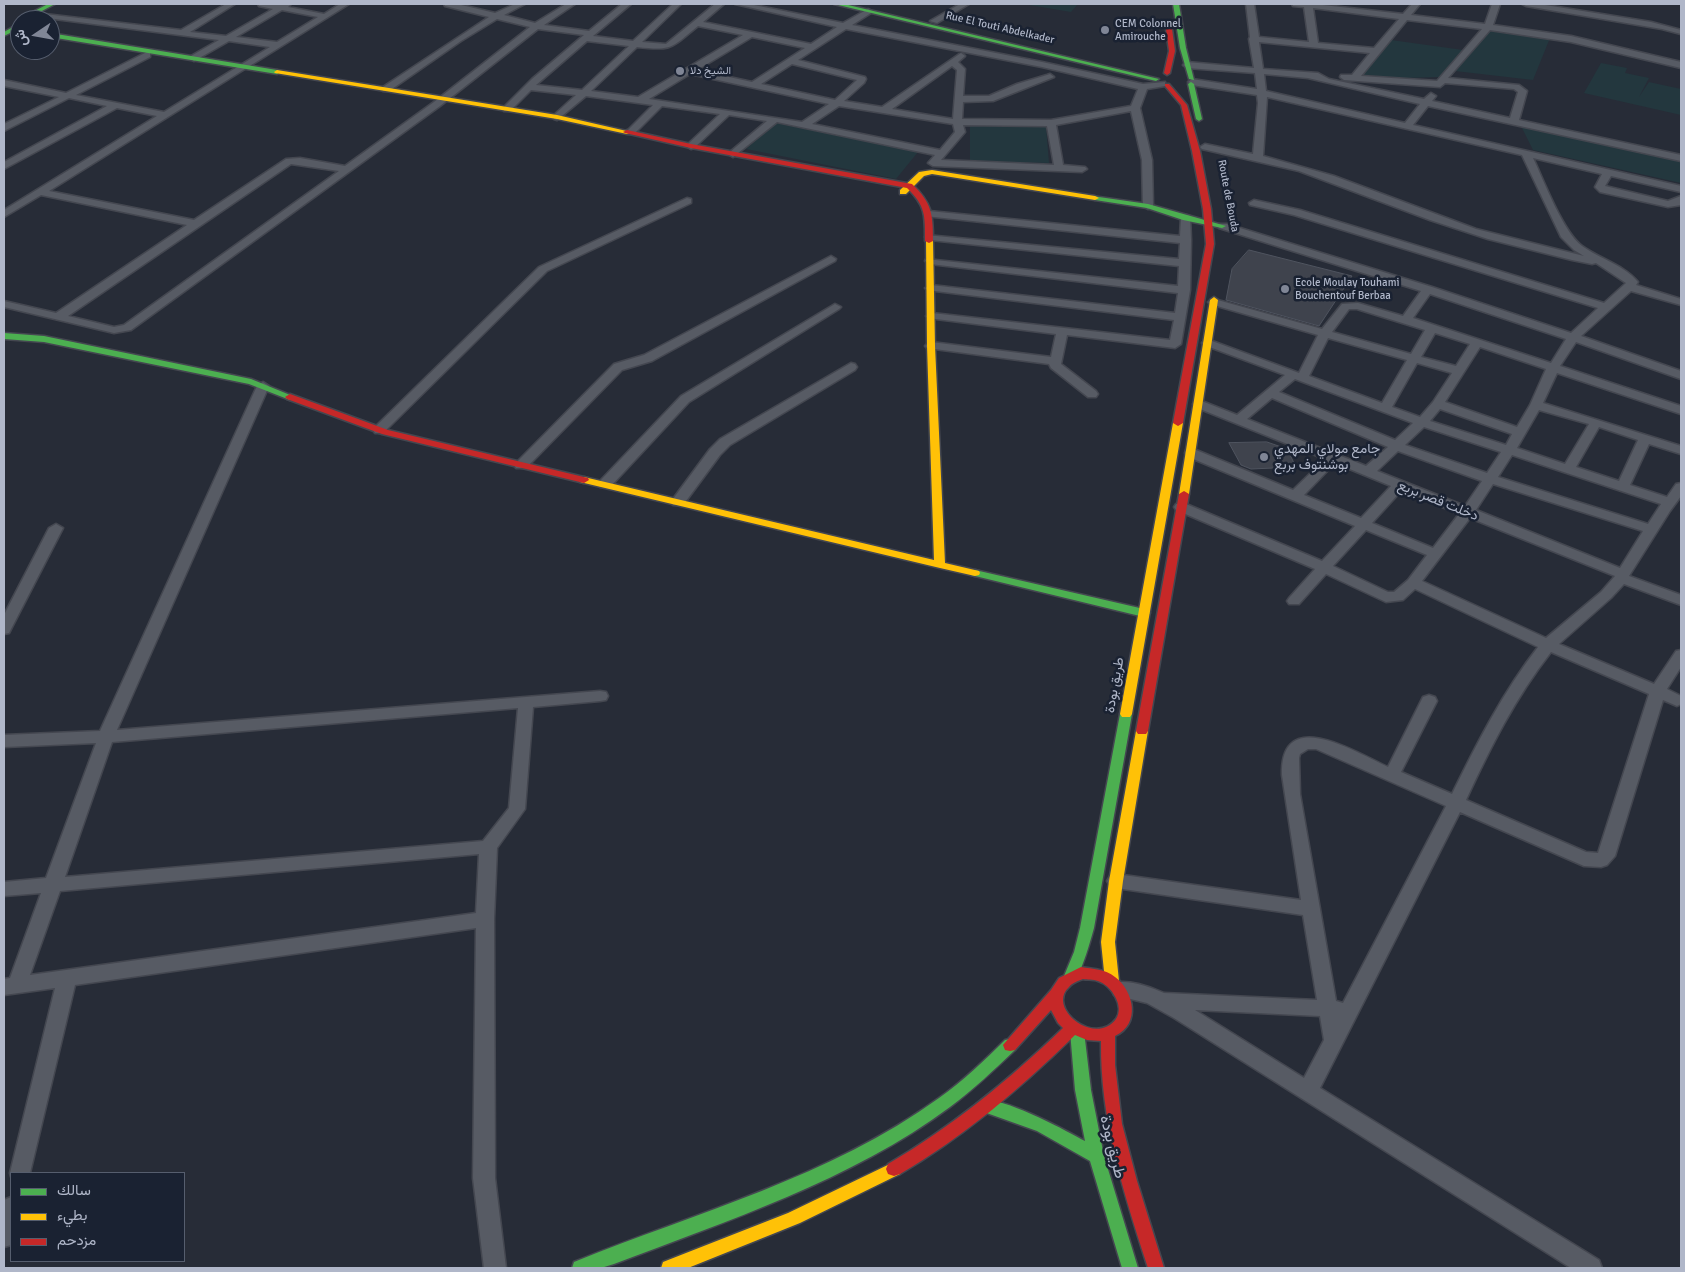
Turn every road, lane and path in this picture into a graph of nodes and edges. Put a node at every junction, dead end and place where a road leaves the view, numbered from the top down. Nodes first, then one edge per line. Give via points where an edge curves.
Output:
1 (52, 4) edge
2 (62, 4) edge
3 (231, 4) edge
4 (262, 4) edge
5 (344, 4) edge
6 (448, 4) edge
7 (521, 4) edge
8 (571, 4) edge
9 (627, 4) edge
10 (677, 4) edge
11 (720, 4) edge
12 (739, 4) edge
13 (837, 4) edge
14 (856, 4) edge
15 (965, 4) edge
16 (1164, 4) edge
17 (1176, 4) edge
18 (1250, 4) edge
19 (1296, 4) edge
20 (1366, 4) edge
21 (1416, 4) edge
22 (1496, 4) edge
23 (1526, 4) edge
24 (1572, 4) edge
25 (1308, 5) junction
26 (284, 6) edge
27 (40, 10) edge
28 (50, 10) edge
29 (868, 11) junction
30 (324, 16) junction
31 (498, 16) junction
32 (1402, 16) junction
33 (60, 21) edge
34 (934, 21) junction
35 (696, 23) junction
36 (536, 26) junction
37 (844, 27) junction
38 (1488, 27) junction
39 (1661, 27) junction
40 (1681, 32) edge
41 (182, 33) junction
42 (751, 34) junction
43 (589, 36) junction
44 (60, 37) edge
45 (986, 38) junction
46 (227, 39) junction
47 (1253, 39) junction
48 (60, 42) edge
49 (636, 44) junction
50 (278, 45) junction
51 (1314, 45) junction
52 (812, 47) junction
53 (971, 49) junction
54 (1377, 51) junction
55 (147, 55) junction
56 (194, 58) junction
57 (792, 61) junction
58 (953, 62) junction
59 (1187, 65) junction
60 (1681, 65) edge
61 (241, 69) junction
62 (689, 71) junction
63 (1259, 71) junction
64 (1308, 75) junction
65 (1050, 77) dead end
66 (1354, 78) junction
67 (1163, 79) junction
68 (1192, 82) junction
69 (1441, 82) junction
70 (4, 83) edge
71 (753, 85) junction
72 (529, 87) junction
73 (1143, 87) junction
74 (386, 89) junction
75 (584, 93) junction
76 (1262, 93) junction
77 (65, 95) junction
78 (958, 99) junction
79 (640, 100) junction
80 (440, 102) junction
81 (660, 103) junction
82 (837, 103) junction
83 (1426, 103) junction
84 (116, 105) junction
85 (1135, 108) junction
86 (507, 109) junction
87 (883, 111) junction
88 (726, 113) junction
89 (166, 115) junction
90 (556, 117) junction
91 (775, 119) junction
92 (957, 122) junction
93 (1514, 122) junction
94 (805, 124) junction
95 (1051, 124) junction
96 (1407, 126) junction
97 (4, 128) edge
98 (631, 132) junction
99 (691, 146) junction
100 (1205, 147) junction
101 (1525, 152) junction
102 (732, 154) junction
103 (942, 154) junction
104 (1258, 157) junction
105 (1681, 158) edge
106 (4, 166) edge
107 (930, 168) junction
108 (1059, 168) junction
109 (348, 169) junction
110 (1082, 169) dead end
111 (1608, 172) junction
112 (906, 189) junction
113 (1681, 189) edge
114 (39, 192) junction
115 (1216, 194) dead end
116 (1681, 199) edge
117 (686, 201) dead end
118 (1254, 203) dead end
119 (1148, 206) junction
120 (929, 209) junction
121 (1220, 212) dead end
122 (4, 214) edge
123 (1186, 218) junction
124 (1210, 223) junction
125 (196, 224) junction
126 (1223, 231) junction
127 (930, 237) junction
128 (1186, 240) junction
129 (831, 259) dead end
130 (930, 261) junction
131 (1185, 263) junction
132 (1605, 264) junction
133 (1629, 287) junction
134 (931, 288) junction
135 (1428, 289) junction
136 (1184, 290) junction
137 (1215, 297) joint
138 (1681, 302) edge
139 (4, 304) edge
140 (835, 307) dead end
141 (1606, 307) junction
142 (932, 316) junction
143 (58, 317) junction
144 (1180, 317) junction
145 (1406, 320) junction
146 (1432, 328) junction
147 (1062, 331) junction
148 (1325, 333) junction
149 (4, 336) edge
150 (1574, 336) junction
151 (1477, 342) junction
152 (1208, 343) junction
153 (931, 346) junction
154 (1414, 358) junction
155 (1054, 361) junction
156 (851, 367) dead end
157 (1553, 368) junction
158 (1459, 371) junction
159 (1681, 374) edge
160 (1298, 375) junction
161 (263, 386) junction
162 (1271, 393) junction
163 (1092, 394) dead end
164 (1182, 397) joint
165 (1199, 404) junction
166 (1438, 404) junction
167 (1536, 405) junction
168 (1385, 408) junction
169 (1681, 410) edge
170 (1240, 420) junction
171 (1422, 422) junction
172 (1596, 422) junction
173 (379, 430) junction
174 (1520, 432) junction
175 (1645, 439) junction
176 (1397, 446) junction
177 (1509, 450) junction
178 (1681, 450) edge
179 (1191, 453) junction
180 (1333, 458) junction
181 (522, 464) junction
182 (1568, 469) junction
183 (1368, 472) junction
184 (1490, 479) junction
185 (605, 484) junction
186 (1398, 485) junction
187 (1623, 486) junction
188 (1681, 487) edge
189 (1295, 496) junction
190 (678, 502) junction
191 (1670, 502) junction
192 (1181, 507) junction
193 (1467, 513) junction
194 (1363, 524) junction
195 (56, 528) dead end
196 (1651, 529) junction
197 (1436, 554) junction
198 (940, 565) junction
199 (1323, 567) junction
200 (1621, 576) junction
201 (1413, 583) junction
202 (1681, 600) edge
203 (1294, 601) dead end
204 (1144, 613) junction
205 (4, 629) edge
206 (1548, 645) junction
207 (1681, 655) edge
208 (1658, 691) junction
209 (600, 696) dead end
210 (1677, 700) dead end
211 (1429, 701) dead end
212 (526, 702) junction
213 (1126, 708) junction
214 (1146, 711) junction
215 (106, 737) junction
216 (4, 741) edge
217 (1392, 774) junction
218 (1456, 803) junction
219 (488, 847) junction
220 (1116, 881) junction
221 (53, 886) junction
222 (4, 889) edge
223 (1312, 909) junction
224 (485, 919) junction
225 (1071, 976) junction
226 (67, 979) junction
227 (1117, 985) junction
228 (11, 986) edge
229 (1055, 995) junction
230 (1161, 1001) junction
231 (1328, 1008) junction
232 (1348, 1010) junction
233 (1075, 1030) junction
234 (1108, 1033) junction
235 (1333, 1039) junction
236 (1308, 1090) junction
237 (986, 1106) junction
238 (1096, 1156) junction
239 (20, 1172) edge
240 (10, 1211) edge
241 (4, 1237) edge
242 (495, 1268) edge
243 (580, 1268) edge
244 (669, 1268) edge
245 (1130, 1268) edge
246 (1156, 1268) edge
247 (1591, 1268) edge

1 - 27 main road
2 - 28 main road
3 - 41 street
4 - 26 street
5 - 30 street
6 - 31 street
7 - 31 street
8 - 36 street
9 - 43 street
10 - 49 street
11 - 35 street
12 - 37 street
13 - 29 main road, Rue El Touti Abdelkader
14 - 34 main road, Rue El Touti Abdelkader
15 - 34 street
16 - 67 main road via 1172,52
17 - 59 main road, Route de Bouda
18 - 47 street
19 - 25 street
20 - 32 street
21 - 32 street
22 - 38 street
23 - 39 street
24 - 39 street
25 - 32 street
25 - 51 street
26 - 30 street
26 - 46 street
29 - 37 street
29 - 45 main road, Rue El Touti Abdelkader
30 - 50 street
31 - 36 street
31 - 74 street via 458,39
32 - 38 street
32 - 54 street
33 - 41 street
34 - 67 main road, Rue El Touti Abdelkader
35 - 42 street
35 - 49 street via 668,46
36 - 43 street
36 - 80 street
37 - 52 street
37 - 53 street
38 - 60 street via 1571,39
38 - 69 street
39 - 40 street
41 - 46 street
42 - 52 street
42 - 62 street
43 - 49 street
43 - 72 street
44 - 56 main road
45 - 53 street
45 - 67 main road, Rue El Touti Abdelkader
46 - 50 street
46 - 56 street
47 - 51 street
47 - 63 street
48 - 55 main road
49 - 75 street
50 - 61 street
51 - 54 street
52 - 57 street
53 - 58 street
53 - 73 street
54 - 66 street
55 - 61 main road
55 - 77 street
56 - 61 main road
57 - 71 street
57 - 82 street via 862,78
58 - 78 street via 960,70
58 - 87 street
59 - 63 street
59 - 68 main road, Route de Bouda
61 - 74 main road
61 - 80 main road
61 - 89 street
62 - 71 street
62 - 79 street
63 - 64 street
63 - 76 street
64 - 66 street
64 - 83 street
65 - 78 street via 990,99
66 - 69 street
67 - 68 main road via 1182,74
67 - 73 street
67 - 124 main road, Route de Bouda via 1184,105
68 - 76 street
68 - 100 main road, Route de Bouda
69 - 83 street
69 - 93 street via 1504,84 1522,89
70 - 77 street
71 - 82 street
72 - 75 street
72 - 86 street
73 - 85 street
74 - 80 main road
75 - 79 street
75 - 90 street
76 - 96 street
76 - 104 street
77 - 84 street
77 - 97 street
78 - 92 street
79 - 81 street
80 - 86 main road
80 - 109 street
80 - 112 main road via 726,160
81 - 88 street
81 - 98 street
82 - 87 street
82 - 94 street
83 - 93 street
83 - 96 street
84 - 89 street
84 - 106 street
85 - 95 street
85 - 119 street via 1147,160
86 - 90 main road
87 - 92 street
88 - 91 street
88 - 99 street
89 - 114 street
90 - 98 main road
91 - 94 street
91 - 102 street
92 - 95 street
92 - 103 street via 960,132
93 - 105 street
94 - 103 street
95 - 108 street
96 - 101 street
98 - 99 main road
99 - 102 main road
100 - 104 street
100 - 115 main road, Route de Bouda
101 - 111 street
101 - 132 street via 1566,237
102 - 112 main road
103 - 107 street
104 - 132 street via 1316,173 1480,234
107 - 108 street
107 - 112 main road
107 - 119 main road
108 - 110 street
109 - 125 street via 292,160
109 - 143 street via 127,328 114,330
111 - 113 street
111 - 116 street via 1600,187 1604,190 1668,204
112 - 120 main road via 918,193
114 - 122 street
114 - 125 street
117 - 173 street via 543,269
118 - 141 street via 1306,215
119 - 123 main road
120 - 127 main road
120 - 128 street
121 - 126 main road, Route de Bouda
123 - 124 main road
123 - 128 street
124 - 126 main road
124 - 164 main road, Route de Bouda via 1210,244
125 - 143 street
126 - 135 street
127 - 130 main road
127 - 131 street
128 - 131 street
129 - 181 street via 648,358 618,367
130 - 134 main road
130 - 136 street
131 - 136 street
132 - 133 street via 1630,280
133 - 138 street
133 - 141 street
134 - 142 main road
134 - 144 street
135 - 145 street
135 - 150 street
136 - 144 street
137 - 148 street
137 - 152 main road
139 - 143 street
140 - 185 street via 685,399
141 - 150 street
142 - 147 street
142 - 153 main road
144 - 147 street via 1177,340 1173,344
145 - 146 street
145 - 148 street via 1358,306 1346,306
146 - 151 street
146 - 154 street
147 - 155 street
148 - 154 street
148 - 160 street
149 - 161 main road via 44,339
150 - 157 street
150 - 159 street
151 - 157 street
151 - 158 street
152 - 160 street
152 - 165 main road
153 - 155 street
153 - 198 main road
154 - 158 street
154 - 168 street
155 - 163 street via 1058,368
156 - 190 street via 725,442
157 - 167 street
157 - 169 street
158 - 166 street
160 - 162 street
160 - 168 street
161 - 173 main road
161 - 215 street
162 - 170 street
162 - 176 street
164 - 204 main road, طريق بودة
165 - 170 street, دخلت قصر بربع
165 - 179 main road
166 - 171 street
166 - 174 street
167 - 172 street
167 - 174 street
168 - 171 street
170 - 180 street, دخلت قصر بربع
171 - 176 street
171 - 177 street
172 - 175 street
172 - 182 street
173 - 181 main road
174 - 177 street
175 - 178 street
175 - 187 street
176 - 183 street
176 - 184 street
177 - 182 street
177 - 184 street
179 - 189 street
179 - 192 main road
180 - 183 street, دخلت قصر بربع
180 - 189 street
181 - 185 main road
182 - 187 street
183 - 186 street, دخلت قصر بربع
184 - 193 street
184 - 196 street
185 - 190 main road
186 - 193 street, دخلت قصر بربع
186 - 194 street
187 - 191 street
188 - 191 street
189 - 194 street
190 - 198 main road
191 - 196 street
192 - 199 street
192 - 214 main road
193 - 197 street
193 - 200 street, دخلت قصر بربع
194 - 197 street
194 - 199 street
195 - 205 street
196 - 200 street
197 - 201 street
198 - 204 main road
199 - 201 street via 1391,598 1402,595
199 - 203 street
200 - 202 street, دخلت قصر بربع
200 - 206 street via 1593,608
201 - 206 street
204 - 213 main road, طريق بودة
206 - 208 street
206 - 218 street via 1526,673 1489,734
207 - 208 street
208 - 210 street
208 - 218 street via 1604,858 1584,859
209 - 212 street
211 - 217 street
212 - 215 street
212 - 219 street via 517,809
213 - 214 main road
213 - 225 main road, طريق بودة via 1085,940
214 - 220 main road
215 - 216 street
215 - 221 street
217 - 218 street
217 - 223 street via 1318,743 1307,742 1294,749 1290,760 1292,794
218 - 232 street
219 - 221 street
219 - 224 street
220 - 223 street
220 - 227 main road via 1108,942
221 - 222 street
221 - 228 street
223 - 231 street
224 - 226 street
224 - 242 street via 484,1178
225 - 227 main road via 1092,973
225 - 229 main road via 1058,987
226 - 228 street
226 - 239 street
227 - 230 street
227 - 234 main road via 1126,999 1128,1010 1125,1019
229 - 233 main road via 1058,1013
229 - 243 main road via 995,1061 947,1103 875,1148 804,1181
230 - 231 street
230 - 236 street
231 - 232 street
231 - 235 street
232 - 235 street
233 - 234 main road via 1088,1034
233 - 237 main road
233 - 238 main road, طريق بودة
234 - 246 main road, طريق بودة via 1106,1084 1116,1136
235 - 236 street
236 - 247 street
237 - 238 main road via 1022,1116 1061,1134
237 - 244 main road via 917,1156 818,1209
238 - 245 main road, طريق بودة
240 - 241 street

